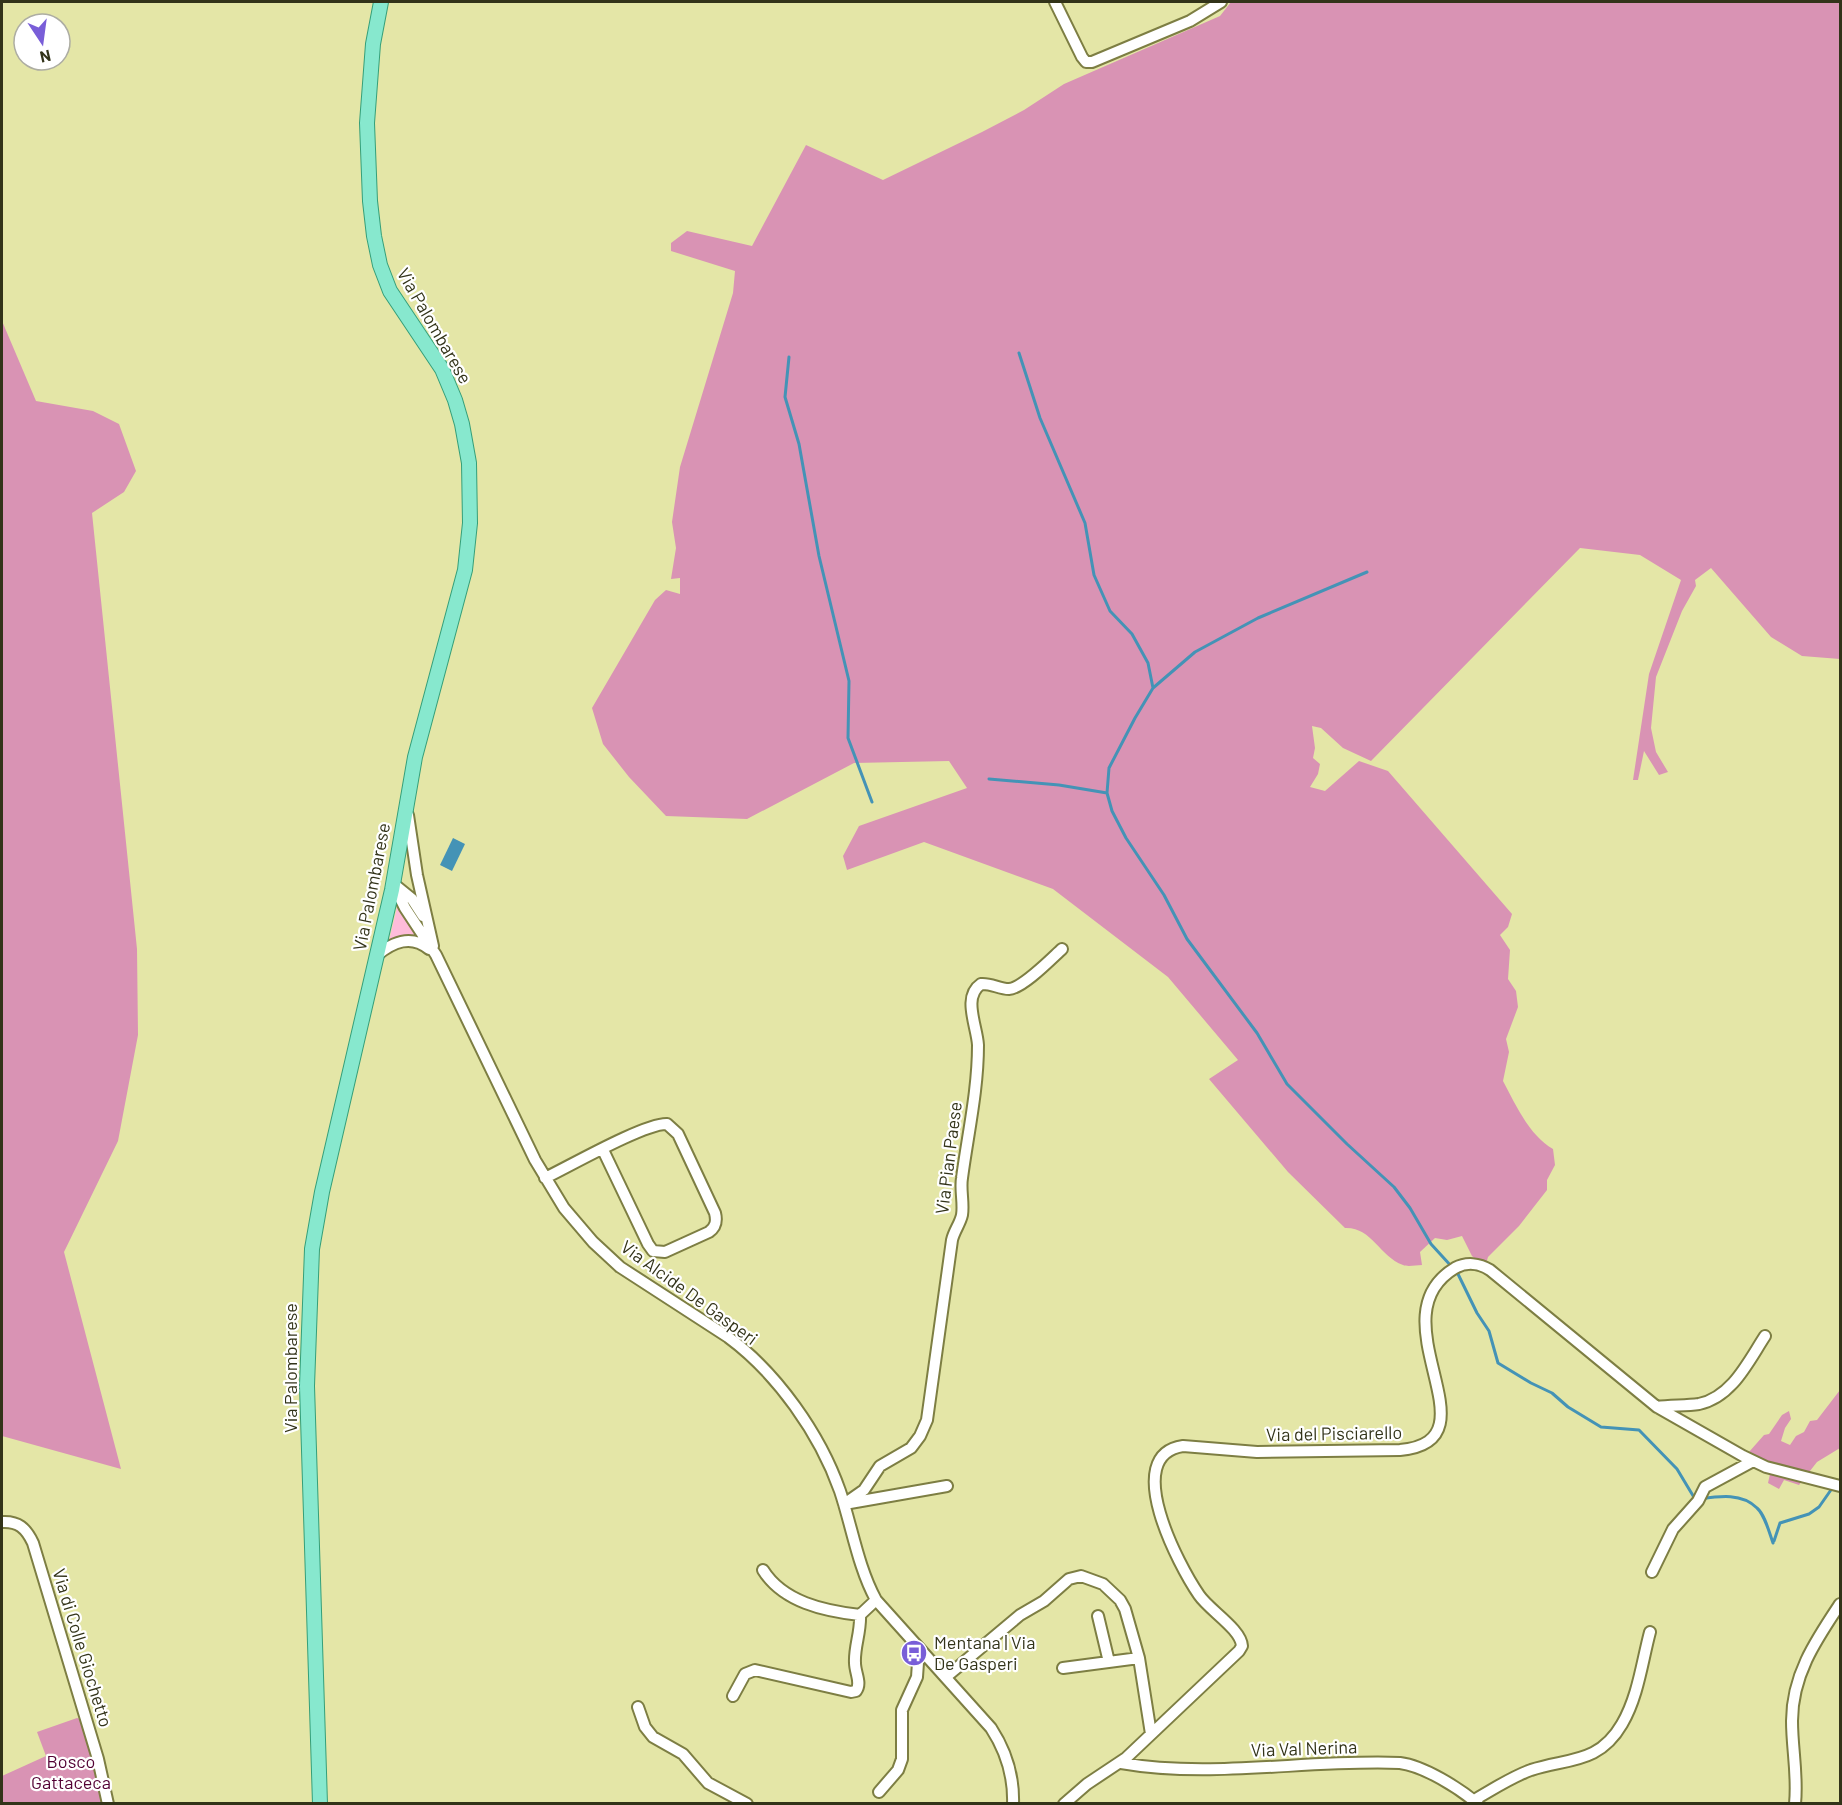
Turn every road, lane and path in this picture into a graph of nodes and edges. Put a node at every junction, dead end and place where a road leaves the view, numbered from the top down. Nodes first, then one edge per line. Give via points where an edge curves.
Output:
1 (381, 2) edge
2 (1055, 2) edge
3 (1221, 2) edge
4 (406, 805) junction
5 (393, 884) junction
6 (429, 927) junction
7 (1062, 949) dead end
8 (377, 955) junction
9 (436, 956) junction
10 (603, 1150) junction
11 (546, 1178) junction
12 (1765, 1336) dead end
13 (1656, 1407) junction
14 (1753, 1461) junction
15 (947, 1486) dead end
16 (1840, 1486) edge
17 (844, 1504) junction
18 (2, 1522) edge
19 (763, 1570) dead end
20 (1652, 1572) dead end
21 (876, 1600) junction
22 (1840, 1604) edge
23 (860, 1615) junction
24 (1098, 1616) dead end
25 (1650, 1632) dead end
26 (920, 1648) junction
27 (1139, 1658) junction
28 (1110, 1662) junction
29 (1064, 1668) dead end
30 (946, 1677) junction
31 (733, 1696) dead end
32 (638, 1707) dead end
33 (1151, 1734) junction
34 (1120, 1763) junction
35 (879, 1792) dead end
36 (1476, 1802) edge
37 (108, 1803) edge
38 (320, 1803) edge
39 (747, 1803) edge
40 (1013, 1803) edge
41 (1064, 1803) edge
42 (1795, 1803) edge

1 - 4 main road, Via Palombarese via 373,44 367,123 370,207 376,246 393,297 451,387 462,424 471,486 465,570
2 - 3 street via 1082,57 1092,62 1196,18
4 - 5 main road, Via Palombarese
4 - 6 street, Via Alcide De Gasperi
5 - 6 street, Via Alcide De Gasperi via 412,899
5 - 8 main road, Via Palombarese
5 - 9 street, Via Alcide De Gasperi
6 - 9 street, Via Alcide De Gasperi
7 - 17 street, Via Pian Paese via 1017,987 1007,989 984,983 974,993 978,1042 962,1178 962,1213 952,1240 927,1420 915,1444 880,1466 864,1490
8 - 9 street via 395,943 412,940
8 - 38 main road, Via Palombarese via 322,1192 311,1266 307,1386
9 - 11 street, Via Alcide De Gasperi
10 - 10 street via 655,1125 671,1126 715,1213 714,1228 668,1251 653,1251
10 - 11 street
11 - 17 street, Via Alcide De Gasperi via 574,1220 614,1261 728,1337 769,1376 815,1437
12 - 13 street via 1738,1378 1720,1395 1697,1404
13 - 14 street, Via del Pisciarello
13 - 33 street, Via del Pisciarello via 1490,1270 1474,1264 1453,1270 1433,1291 1426,1318 1428,1353 1442,1412 1439,1429 1428,1442 1396,1450 1257,1452 1184,1446 1170,1449 1161,1456 1155,1483 1157,1506 1197,1592 1240,1637 1242,1644
14 - 16 street, Via del Pisciarello via 1780,1472
14 - 20 street via 1704,1487 1698,1501 1673,1528
15 - 17 street
17 - 21 street, Via Alcide De Gasperi
18 - 37 street, Via di Colle Giochetto via 21,1525 33,1543
19 - 23 street via 777,1588 814,1607
21 - 23 street
21 - 26 street, Via Alcide De Gasperi
22 - 42 street via 1811,1649 1796,1689 1792,1721 1797,1775
23 - 31 street via 856,1691 755,1670 745,1674
24 - 28 street
25 - 36 street via 1629,1710 1611,1739 1587,1757 1529,1771
26 - 30 street, Via Alcide De Gasperi
26 - 35 street via 917,1677 902,1710 902,1759 898,1770
27 - 28 street
27 - 30 street via 1120,1600 1101,1583 1077,1576 1016,1618
27 - 33 street
28 - 29 street
30 - 40 street, Via Alcide De Gasperi via 999,1740 1009,1766
32 - 39 street via 653,1737 683,1754 708,1783
33 - 34 street, Via del Pisciarello
34 - 36 street, Via Val Nerina via 1158,1768 1400,1763 1420,1769
34 - 41 street, Via del Pisciarello

